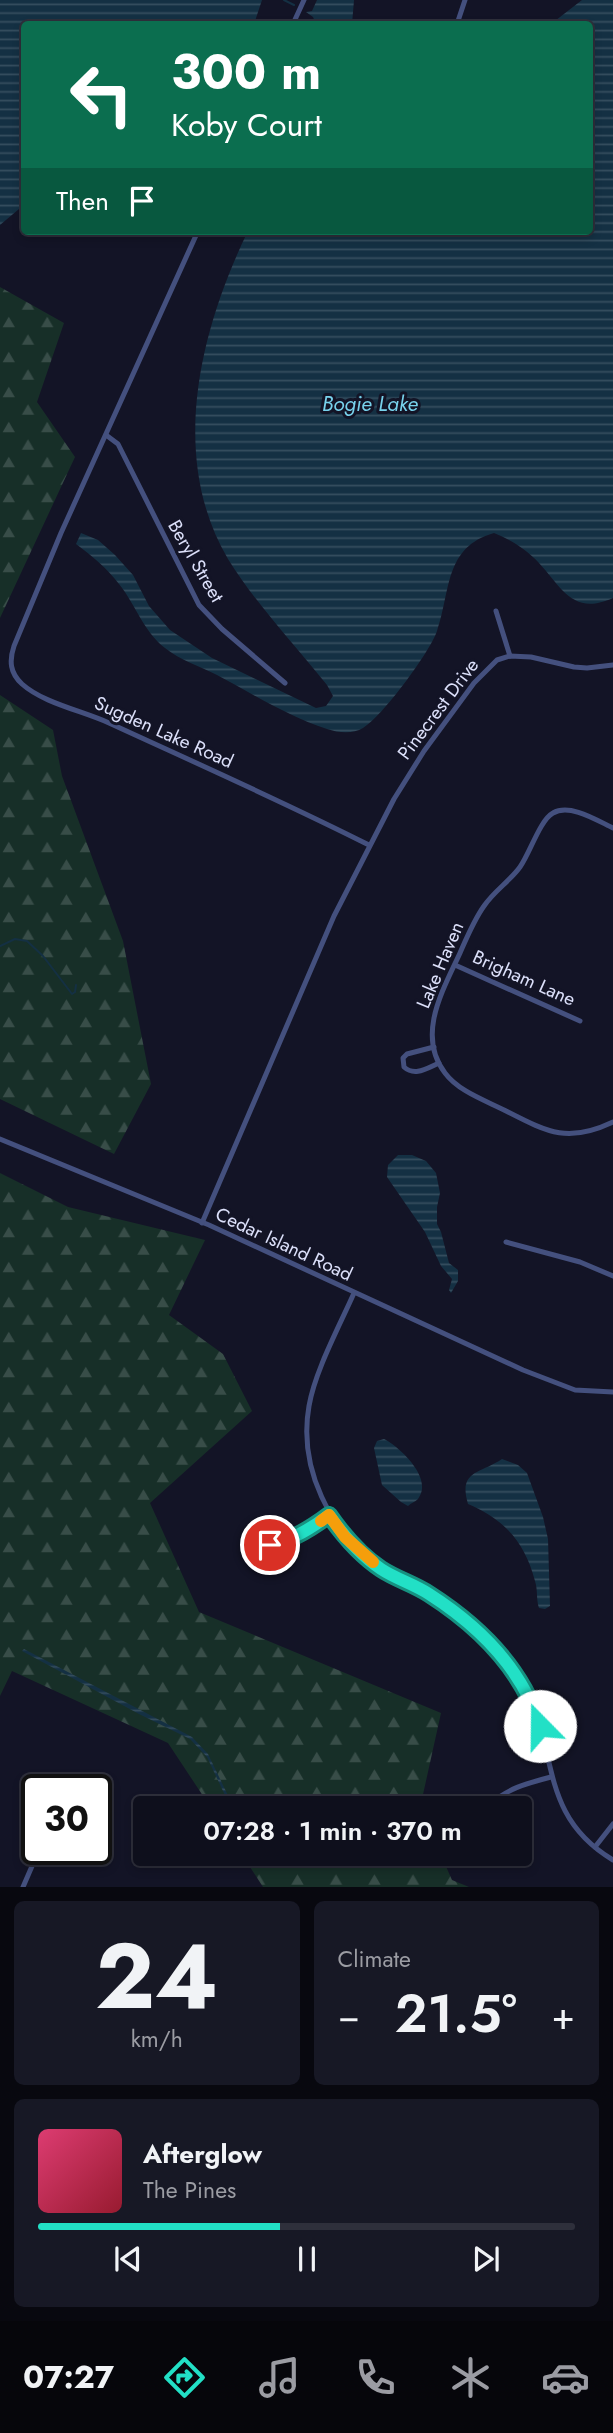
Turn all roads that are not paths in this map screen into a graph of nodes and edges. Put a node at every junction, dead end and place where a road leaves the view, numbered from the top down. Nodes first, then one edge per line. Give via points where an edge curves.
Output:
1 (304, 0) edge
2 (464, 0) edge
3 (294, 21) edge
4 (458, 21) edge
5 (196, 235) edge
6 (106, 435) junction
7 (496, 611) dead end
8 (510, 656) junction
9 (613, 665) edge
10 (285, 683) dead end
11 (613, 828) edge
12 (369, 845) junction
13 (455, 965) junction
14 (580, 1021) dead end
15 (434, 1047) junction
16 (439, 1063) junction
17 (613, 1122) edge
18 (0, 1139) edge
19 (202, 1223) junction
20 (506, 1242) dead end
21 (613, 1276) edge
22 (354, 1293) junction
23 (613, 1392) edge
24 (329, 1515) junction
25 (255, 1548) dead end
26 (551, 1777) junction
27 (500, 1796) edge
28 (613, 1824) edge
29 (595, 1847) junction
30 (613, 1860) edge
31 (33, 1865) edge
32 (23, 1887) edge

1 - 3 street
2 - 4 street
5 - 6 street, Sugden Lake Road
6 - 10 street, Beryl Street via 118,444 199,605
6 - 12 street, Sugden Lake Road via 14,646 11,665 15,677 33,692 124,729
7 - 8 street
8 - 9 street via 587,668
8 - 12 street, Pinecrest Drive via 497,660 474,683 424,751
11 - 13 street, Lake Haven via 569,810 551,814 521,866 480,912
12 - 19 street
13 - 14 street, Brigham Lane
13 - 15 street, Lake Haven via 436,1009
15 - 16 street, Lake Haven
15 - 16 street via 407,1054 404,1067 415,1072
16 - 17 street, Lake Haven via 456,1086 541,1127 579,1135
18 - 19 street, Cedar Island Road
19 - 22 street, Cedar Island Road
20 - 21 street
22 - 23 street, Cedar Island Road via 553,1382 575,1390
22 - 24 street via 309,1406 308,1442
24 - 25 street via 280,1543
24 - 26 street via 345,1537 381,1569 427,1592 497,1649 534,1709
26 - 27 street
26 - 29 street via 566,1814
28 - 29 street
29 - 30 street
31 - 32 street

